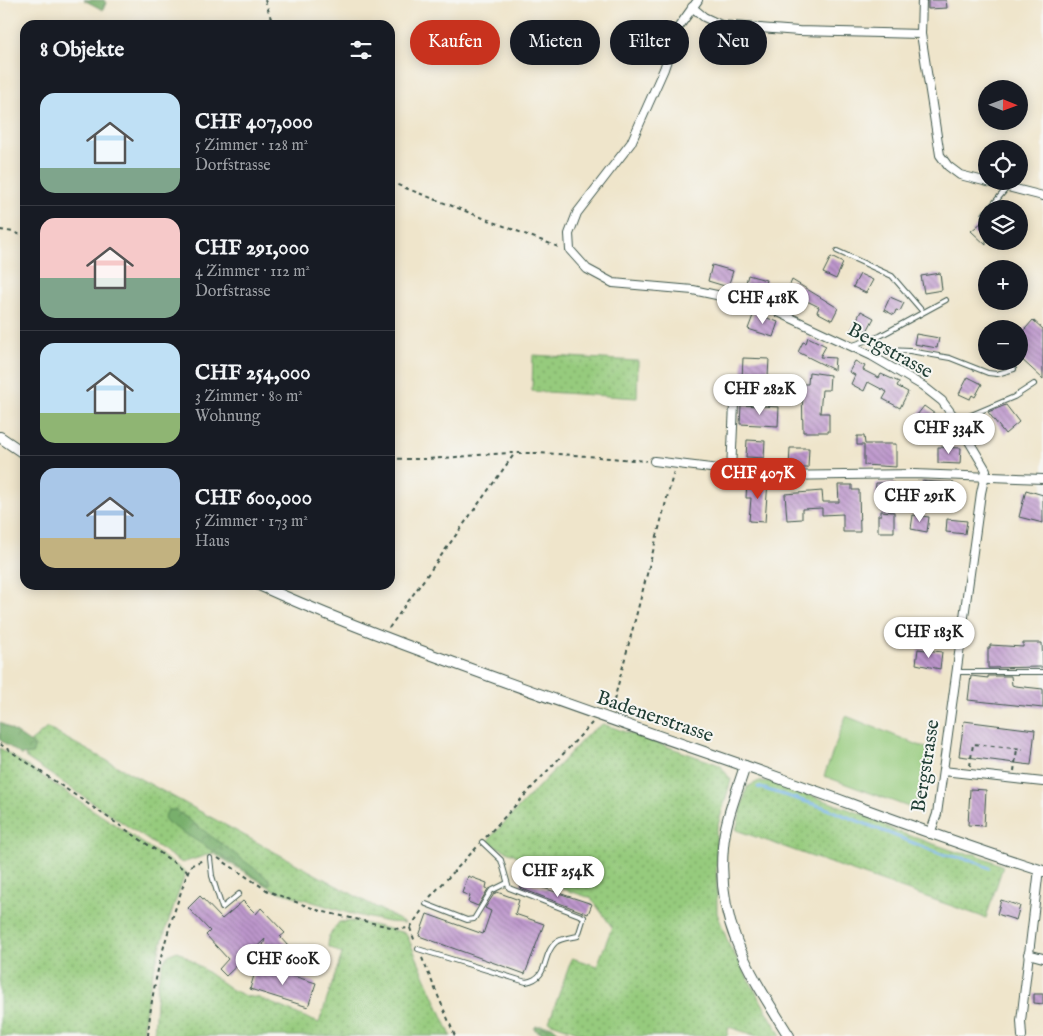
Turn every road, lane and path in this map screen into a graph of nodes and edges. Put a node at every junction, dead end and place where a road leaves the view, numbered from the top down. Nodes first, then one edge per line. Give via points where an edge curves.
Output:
1 (266, 0) edge
2 (698, 0) edge
3 (922, 0) edge
4 (692, 7) junction
5 (272, 20) edge
6 (920, 34) junction
7 (978, 179) edge
8 (395, 184) edge
9 (1005, 190) edge
10 (1022, 190) edge
11 (1043, 196) edge
12 (996, 200) edge
13 (0, 230) edge
14 (20, 235) edge
15 (570, 250) junction
16 (837, 251) dead end
17 (946, 300) dead end
18 (923, 312) junction
19 (850, 346) junction
20 (872, 356) junction
21 (978, 369) edge
22 (980, 370) edge
23 (1011, 370) edge
24 (1034, 384) dead end
25 (783, 400) dead end
26 (957, 421) junction
27 (0, 437) edge
28 (20, 451) edge
29 (515, 453) junction
30 (395, 459) edge
31 (654, 461) joint
32 (676, 464) junction
33 (731, 471) junction
34 (986, 476) junction
35 (1043, 479) edge
36 (270, 590) edge
37 (383, 637) junction
38 (957, 672) junction
39 (1043, 672) edge
40 (604, 718) junction
41 (0, 744) edge
42 (1017, 749) junction
43 (1023, 749) dead end
44 (745, 766) junction
45 (943, 771) junction
46 (970, 773) junction
47 (1013, 778) junction
48 (1043, 782) edge
49 (930, 834) junction
50 (482, 842) junction
51 (210, 858) junction
52 (1041, 870) edge
53 (188, 872) junction
54 (507, 883) junction
55 (239, 894) dead end
56 (426, 904) junction
57 (410, 928) junction
58 (418, 949) junction
59 (1028, 954) junction
60 (1043, 958) edge
61 (148, 1036) edge
62 (455, 1036) edge
63 (789, 1036) edge
64 (1022, 1036) edge

1 - 5 path
2 - 4 street
3 - 6 street
4 - 6 street via 721,25 798,31
4 - 15 street via 678,28 664,69 631,143 577,213 569,234
6 - 7 street via 940,155 960,175
8 - 15 path
9 - 12 lane
10 - 11 street
13 - 14 path
15 - 19 street, Bergstrasse via 587,269 613,283 693,290 763,305
16 - 18 lane via 892,276
17 - 18 lane
18 - 19 lane via 880,336
19 - 20 street, Bergstrasse
20 - 21 lane via 886,350 910,351 950,358
20 - 26 street, Bergstrasse via 923,386 942,401
22 - 23 lane via 997,374
24 - 26 lane via 1014,397
25 - 33 street via 737,399 734,404
26 - 34 street, Bergstrasse via 986,470
27 - 28 street
29 - 30 path via 417,461
29 - 31 path
29 - 37 path
31 - 32 street
32 - 33 street
32 - 40 path
33 - 34 street via 774,476
34 - 35 street
34 - 38 street, Bergstrasse
36 - 37 street, Badenerstrasse
37 - 40 street, Badenerstrasse
38 - 39 lane
38 - 45 street, Bergstrasse
40 - 44 street, Badenerstrasse
40 - 50 path
41 - 53 path
42 - 43 path
42 - 46 path via 973,744
42 - 47 path
44 - 49 street, Badenerstrasse
44 - 63 street via 723,845 721,883 726,914 750,973
45 - 46 street
45 - 49 street, Bergstrasse via 937,814
46 - 47 street
47 - 48 street
49 - 52 street, Badenerstrasse
50 - 54 lane via 501,860
50 - 56 path
51 - 53 path via 190,866
51 - 55 lane via 222,908
51 - 57 path via 225,861 268,890 320,911 398,929
52 - 59 street
53 - 61 path via 160,957 150,999
54 - 56 lane via 491,891 474,919 467,920
54 - 58 lane via 509,888 584,917 578,936 553,945 541,975 534,981 526,982
56 - 57 path
57 - 58 path
58 - 62 path
59 - 60 street
59 - 64 street

